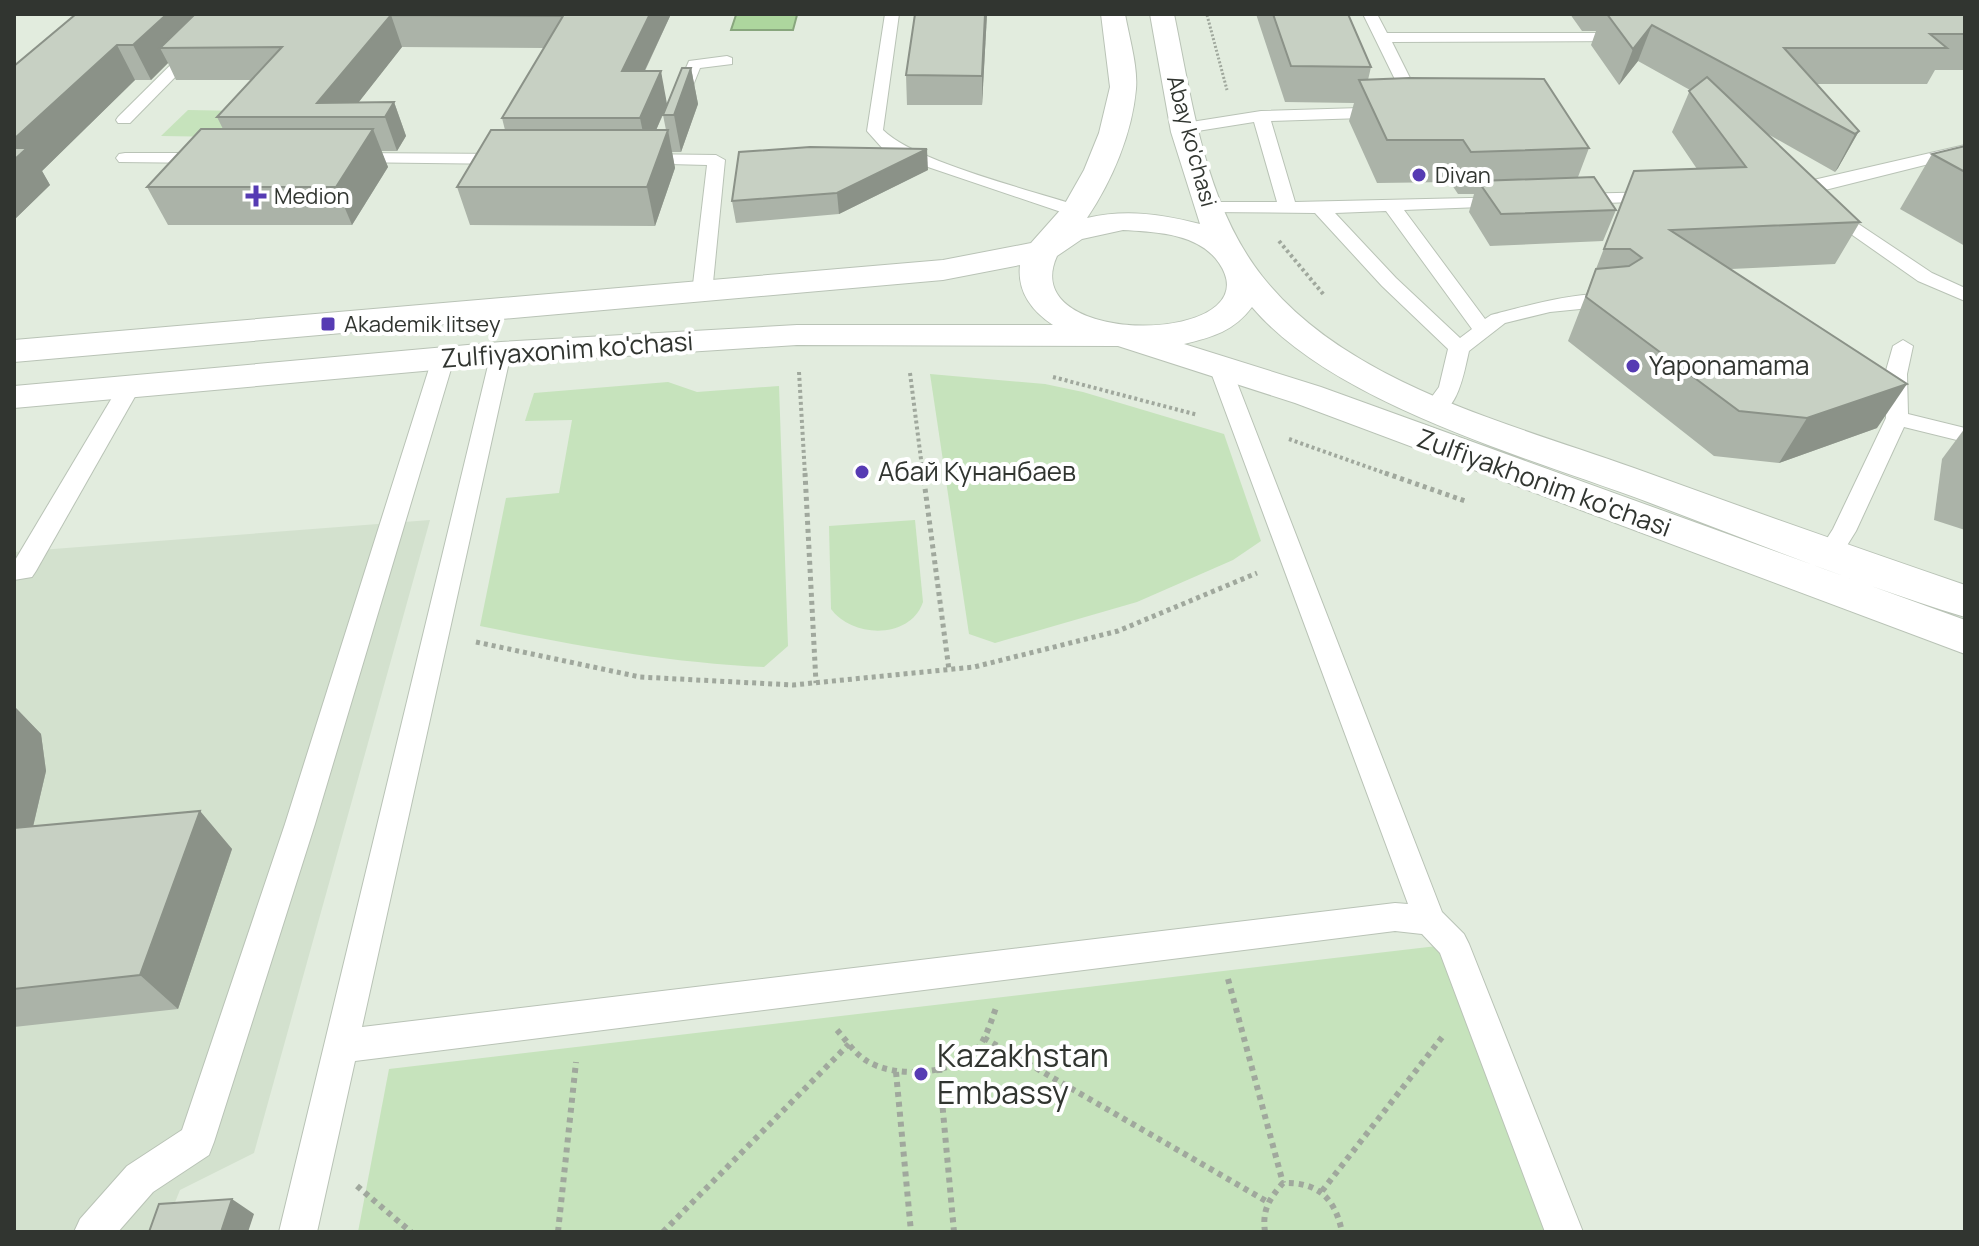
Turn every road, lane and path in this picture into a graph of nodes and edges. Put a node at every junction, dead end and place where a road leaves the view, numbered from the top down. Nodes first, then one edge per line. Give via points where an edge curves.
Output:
1 (230, 14) edge
2 (892, 14) edge
3 (1113, 14) edge
4 (1162, 14) edge
5 (1207, 14) edge
6 (1370, 14) edge
7 (1639, 37) edge
8 (1381, 38) junction
9 (727, 61) dead end
10 (1261, 116) junction
11 (672, 118) edge
12 (1234, 118) junction
13 (124, 120) dead end
14 (1185, 128) junction
15 (1965, 150) edge
16 (125, 158) dead end
17 (218, 158) edge
18 (328, 158) edge
19 (531, 159) edge
20 (625, 159) edge
21 (869, 161) edge
22 (930, 162) junction
23 (1677, 196) edge
24 (1390, 204) junction
25 (1206, 207) junction
26 (1257, 208) junction
27 (1288, 208) junction
28 (1320, 208) junction
29 (1076, 211) junction
30 (1042, 251) junction
31 (1236, 262) junction
32 (702, 293) junction
33 (1965, 295) edge
34 (1610, 300) edge
35 (1331, 303) dead end
36 (1482, 329) junction
37 (797, 335) junction
38 (905, 336) junction
39 (1121, 336) junction
40 (1903, 346) dead end
41 (1459, 348) junction
42 (14, 351) edge
43 (501, 353) junction
44 (443, 359) junction
45 (1220, 367) junction
46 (1040, 375) dead end
47 (130, 386) junction
48 (14, 397) edge
49 (1434, 409) junction
50 (1897, 418) junction
51 (1240, 425) junction
52 (1965, 435) edge
53 (1480, 506) dead end
54 (1829, 554) junction
55 (1291, 559) junction
56 (14, 571) edge
57 (1965, 601) edge
58 (437, 633) junction
59 (1965, 637) edge
60 (949, 670) junction
61 (816, 683) junction
62 (1430, 921) junction
63 (1015, 963) junction
64 (1225, 970) dead end
65 (803, 989) junction
66 (1473, 998) junction
67 (581, 1016) junction
68 (984, 1038) junction
69 (849, 1044) junction
70 (342, 1046) junction
71 (939, 1068) junction
72 (896, 1072) junction
73 (317, 1151) junction
74 (1283, 1183) junction
75 (1322, 1191) junction
76 (1266, 1201) junction
77 (93, 1232) edge
78 (298, 1232) edge
79 (411, 1232) edge
80 (558, 1232) edge
81 (663, 1232) edge
82 (911, 1232) edge
83 (954, 1232) edge
84 (1265, 1232) edge
85 (1343, 1232) edge
86 (1564, 1232) edge

1 - 13 lane
2 - 22 lane via 875,131 890,146
3 - 29 main road via 1123,87 1099,170
4 - 14 main road, Abay ko'chasi
5 - 12 path
6 - 8 lane
7 - 8 lane
8 - 10 lane via 1416,106 1394,112
9 - 11 lane via 694,64
10 - 12 lane
10 - 27 lane
12 - 14 lane
14 - 25 main road, Abay ko'chasi
15 - 33 lane via 1815,185 1808,191 1810,199 1925,277
16 - 17 lane
18 - 19 lane
20 - 32 lane via 659,152 723,160
21 - 22 lane
22 - 29 lane
23 - 24 lane
24 - 28 lane
24 - 36 lane
25 - 26 lane
25 - 31 main road, Abay ko'chasi
26 - 27 lane
26 - 35 path
27 - 28 lane
28 - 41 lane
29 - 30 main road
30 - 31 main road via 1062,235 1123,221 1191,231 1218,244
30 - 32 main road, Zulfiyaxonim ko'chasi via 943,270
30 - 39 main road via 1034,267 1034,284 1044,302 1089,329
31 - 39 main road via 1244,282 1239,301 1222,318 1195,331
31 - 49 main road, Zulfiyakhonim ko'chasi via 1273,310 1310,340
32 - 42 main road, Zulfiyaxonim ko'chasi
34 - 36 lane via 1550,306 1498,319
36 - 41 lane
37 - 38 main road, Zulfiyaxonim ko'chasi
37 - 43 main road, Zulfiyaxonim ko'chasi
37 - 61 path
38 - 39 main road, Zulfiyaxonim ko'chasi
38 - 60 path
39 - 45 main road, Zulfiyakhonim ko'chasi
40 - 50 lane via 1896,374
41 - 49 lane via 1450,388
43 - 44 main road, Zulfiyaxonim ko'chasi
43 - 58 lane
44 - 47 main road, Zulfiyaxonim ko'chasi
44 - 77 lane via 196,1142 140,1179
45 - 51 lane
45 - 59 main road, Zulfiyakhonim ko'chasi
46 - 51 path
47 - 48 main road, Zulfiyaxonim ko'chasi
47 - 56 lane via 23,571
49 - 54 main road, Zulfiyakhonim ko'chasi
50 - 52 lane
50 - 54 lane
51 - 53 path
51 - 55 lane
54 - 57 main road, Zulfiyakhonim ko'chasi
55 - 60 path via 1118,631
55 - 62 lane
58 - 61 path via 640,677
58 - 70 lane
60 - 61 path
62 - 63 lane via 1395,917
62 - 66 lane via 1453,944
63 - 65 lane
63 - 68 path
64 - 74 path
65 - 67 lane
65 - 69 path
66 - 75 path
66 - 86 lane
67 - 70 lane
67 - 80 path
68 - 71 path via 972,1054
68 - 76 path
69 - 72 path via 868,1062
69 - 81 path
70 - 73 lane
71 - 72 path
71 - 83 path
72 - 82 path
73 - 78 lane
73 - 79 path
74 - 75 path via 1303,1181
74 - 76 path
75 - 85 path via 1337,1209
76 - 84 path via 1261,1215

